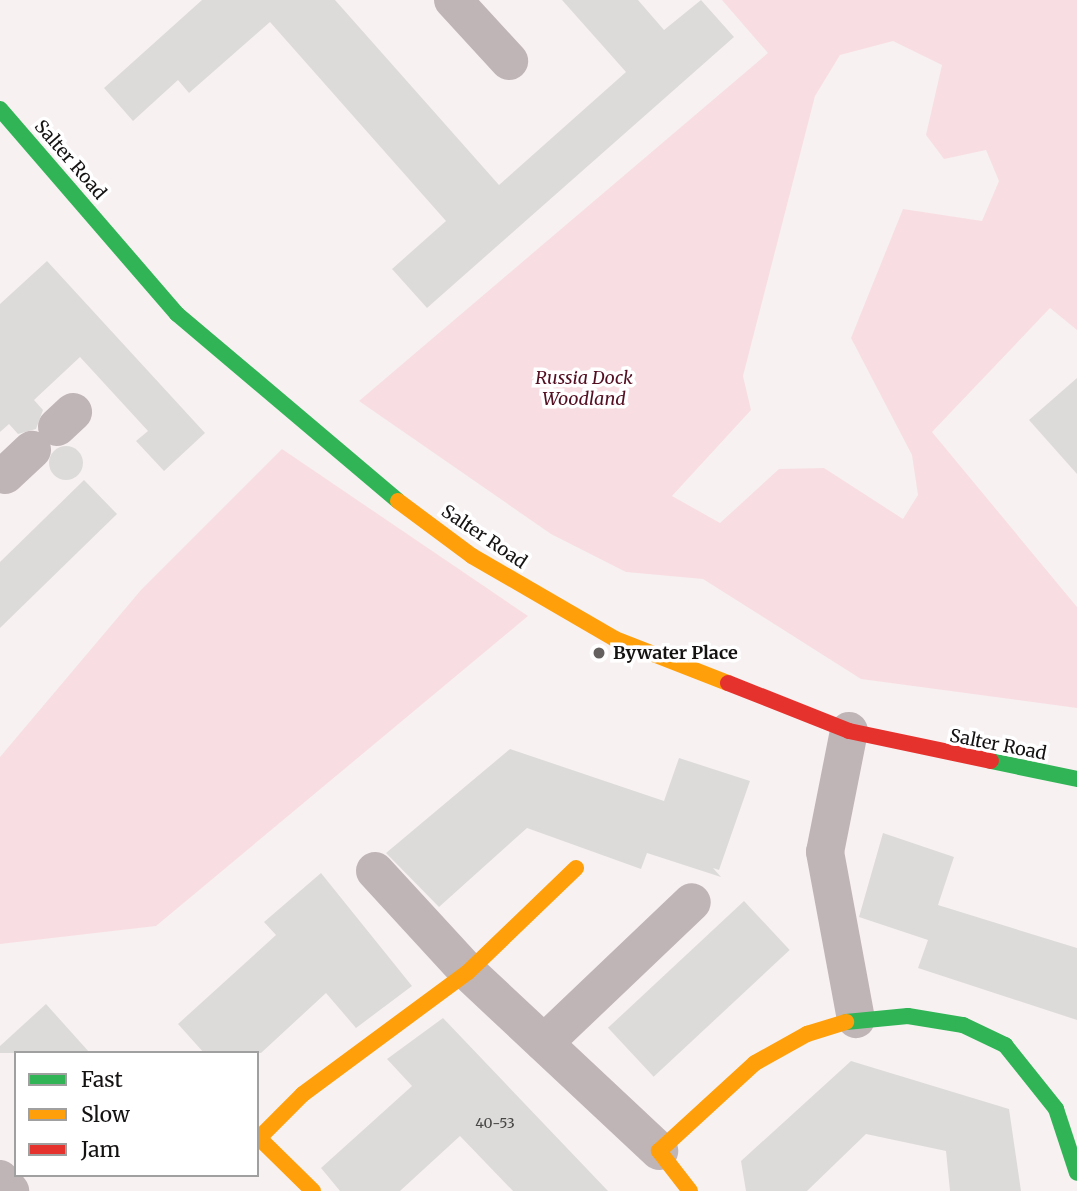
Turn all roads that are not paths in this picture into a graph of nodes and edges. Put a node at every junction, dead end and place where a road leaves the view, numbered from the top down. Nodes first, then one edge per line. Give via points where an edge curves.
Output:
1 (453, 0) edge
2 (509, 61) dead end
3 (0, 109) edge
4 (849, 732) junction
5 (1077, 779) edge
6 (576, 868) dead end
7 (375, 871) dead end
8 (692, 902) dead end
9 (468, 972) junction
10 (856, 1019) junction
11 (544, 1042) junction
12 (259, 1136) edge
13 (259, 1138) edge
14 (659, 1151) junction
15 (1077, 1173) edge
16 (0, 1179) edge
17 (10, 1191) edge
18 (313, 1191) edge
19 (690, 1191) edge

1 - 2 street
3 - 4 main road, Salter Road via 177,314 358,471 472,556 615,639
4 - 5 main road, Salter Road
4 - 10 street via 825,852
6 - 9 main road
7 - 9 street
8 - 11 street
9 - 11 street
9 - 12 main road via 303,1094
10 - 14 main road via 807,1034 755,1063
10 - 15 main road via 908,1016 963,1025 1005,1045 1056,1109
11 - 14 street
13 - 18 main road
14 - 19 main road
16 - 17 street

